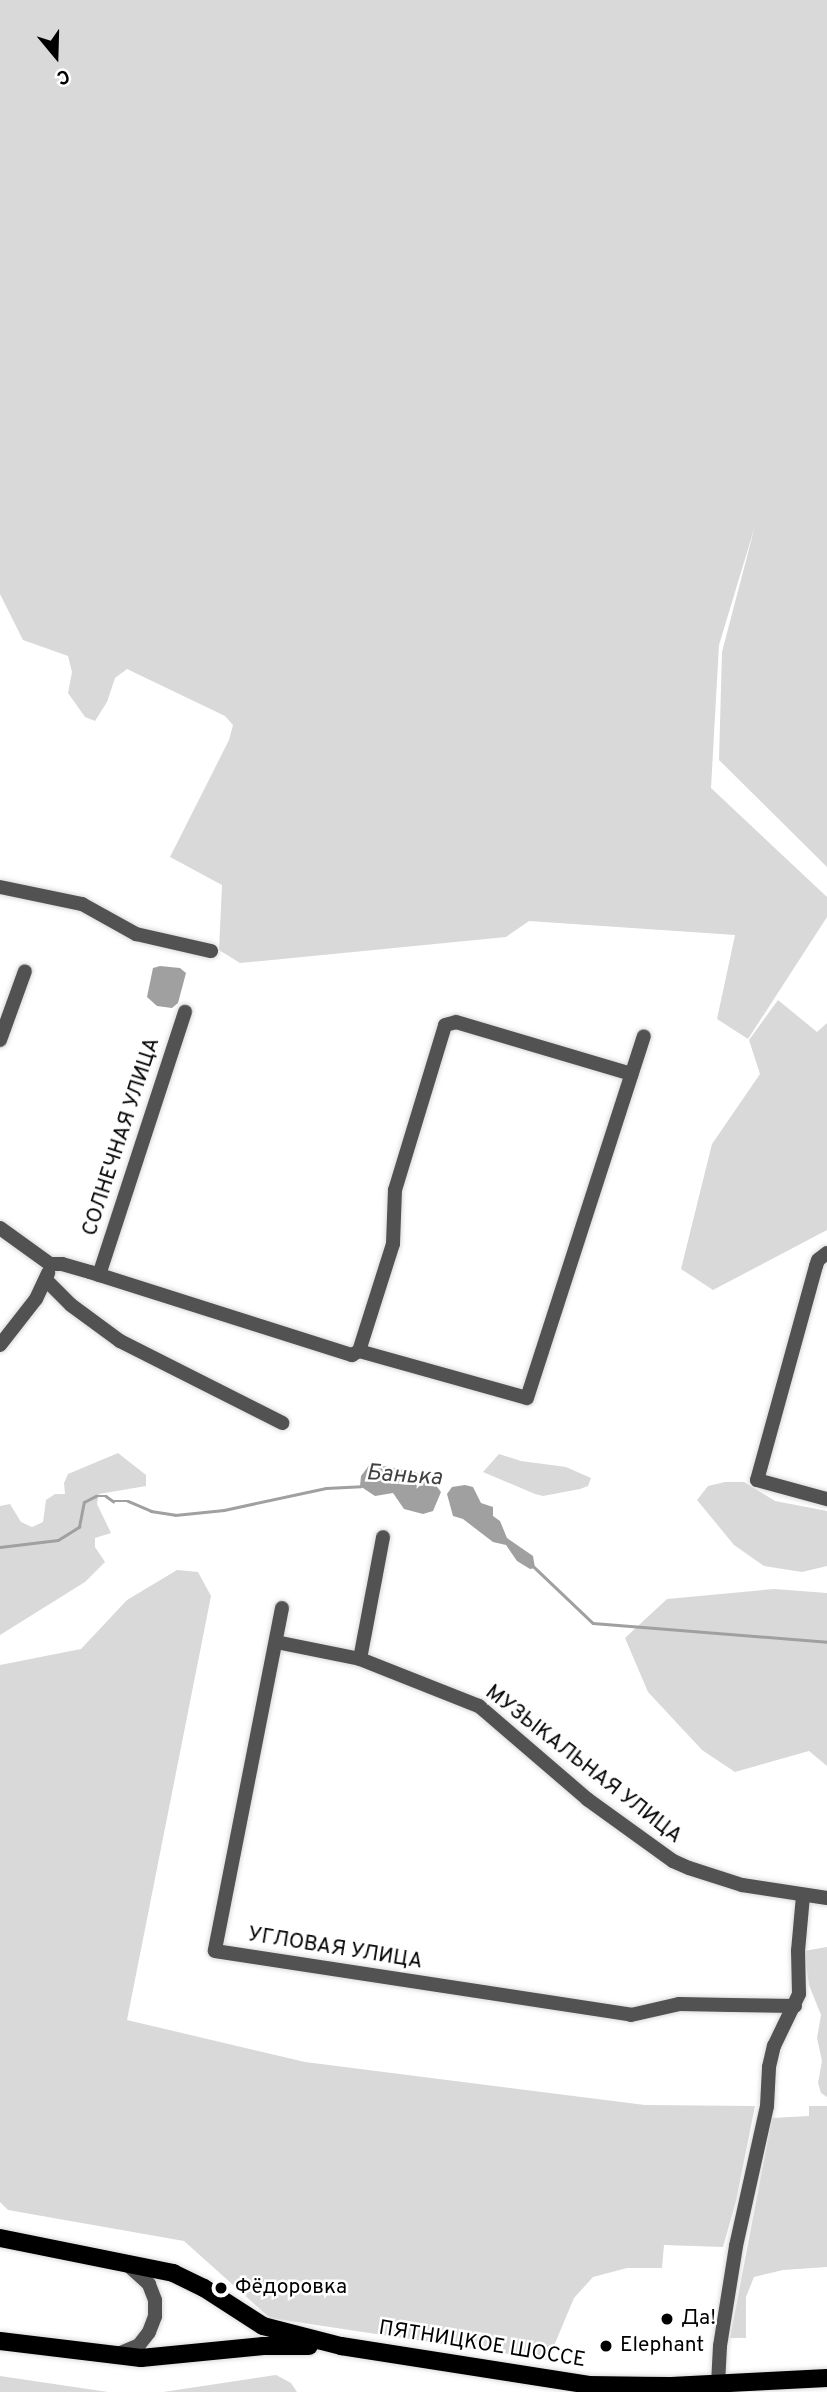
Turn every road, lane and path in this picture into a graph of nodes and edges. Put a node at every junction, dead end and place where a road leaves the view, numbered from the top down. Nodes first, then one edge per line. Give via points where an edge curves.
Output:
1 (0, 887) edge
2 (211, 951) dead end
3 (25, 971) dead end
4 (185, 1012) dead end
5 (645, 1036) dead end
6 (0, 1040) edge
7 (631, 1074) junction
8 (0, 1228) edge
9 (827, 1253) edge
10 (50, 1264) junction
11 (99, 1275) junction
12 (46, 1280) junction
13 (0, 1345) edge
14 (359, 1351) junction
15 (282, 1423) dead end
16 (827, 1499) edge
17 (383, 1537) dead end
18 (282, 1608) dead end
19 (275, 1642) junction
20 (360, 1659) junction
21 (803, 1896) junction
22 (827, 1898) edge
23 (795, 2006) junction
24 (0, 2238) edge
25 (119, 2261) junction
26 (0, 2341) edge
27 (341, 2346) junction
28 (108, 2356) junction
29 (827, 2378) edge
30 (718, 2384) junction

1 - 2 street via 82,904 136,934
3 - 6 street
4 - 11 street, СОЛНЕЧНАЯ УЛИЦА
5 - 7 street
7 - 14 street via 527,1398
7 - 14 street via 456,1022 445,1026 414,1118 395,1190 393,1244
8 - 10 street
9 - 16 street via 816,1266 757,1480
10 - 11 street
10 - 12 street
11 - 14 street via 352,1355
12 - 13 street
12 - 15 street via 71,1306 120,1341
17 - 20 street
18 - 19 street, УГЛОВАЯ УЛИЦА
19 - 20 street, МУЗЫКАЛЬНАЯ УЛИЦА
19 - 23 street, УГЛОВАЯ УЛИЦА via 215,1951 631,2015 679,2004
20 - 21 street, МУЗЫКАЛЬНАЯ УЛИЦА via 479,1706 587,1799 673,1861 743,1885
21 - 22 street, МУЗЫКАЛЬНАЯ УЛИЦА
21 - 23 street
23 - 30 street via 774,2046 769,2067 767,2106 736,2246
24 - 25 main road, ПЯТНИЦКОЕ ШОССЕ
25 - 27 main road, ПЯТНИЦКОЕ ШОССЕ via 173,2273 264,2326
25 - 28 street via 138,2271 149,2284 155,2316 139,2345
26 - 28 main road, ПЯТНИЦКОЕ ШОССЕ
27 - 28 main road, ПЯТНИЦКОЕ ШОССЕ
27 - 30 main road, ПЯТНИЦКОЕ ШОССЕ via 589,2385
29 - 30 main road, ПЯТНИЦКОЕ ШОССЕ

